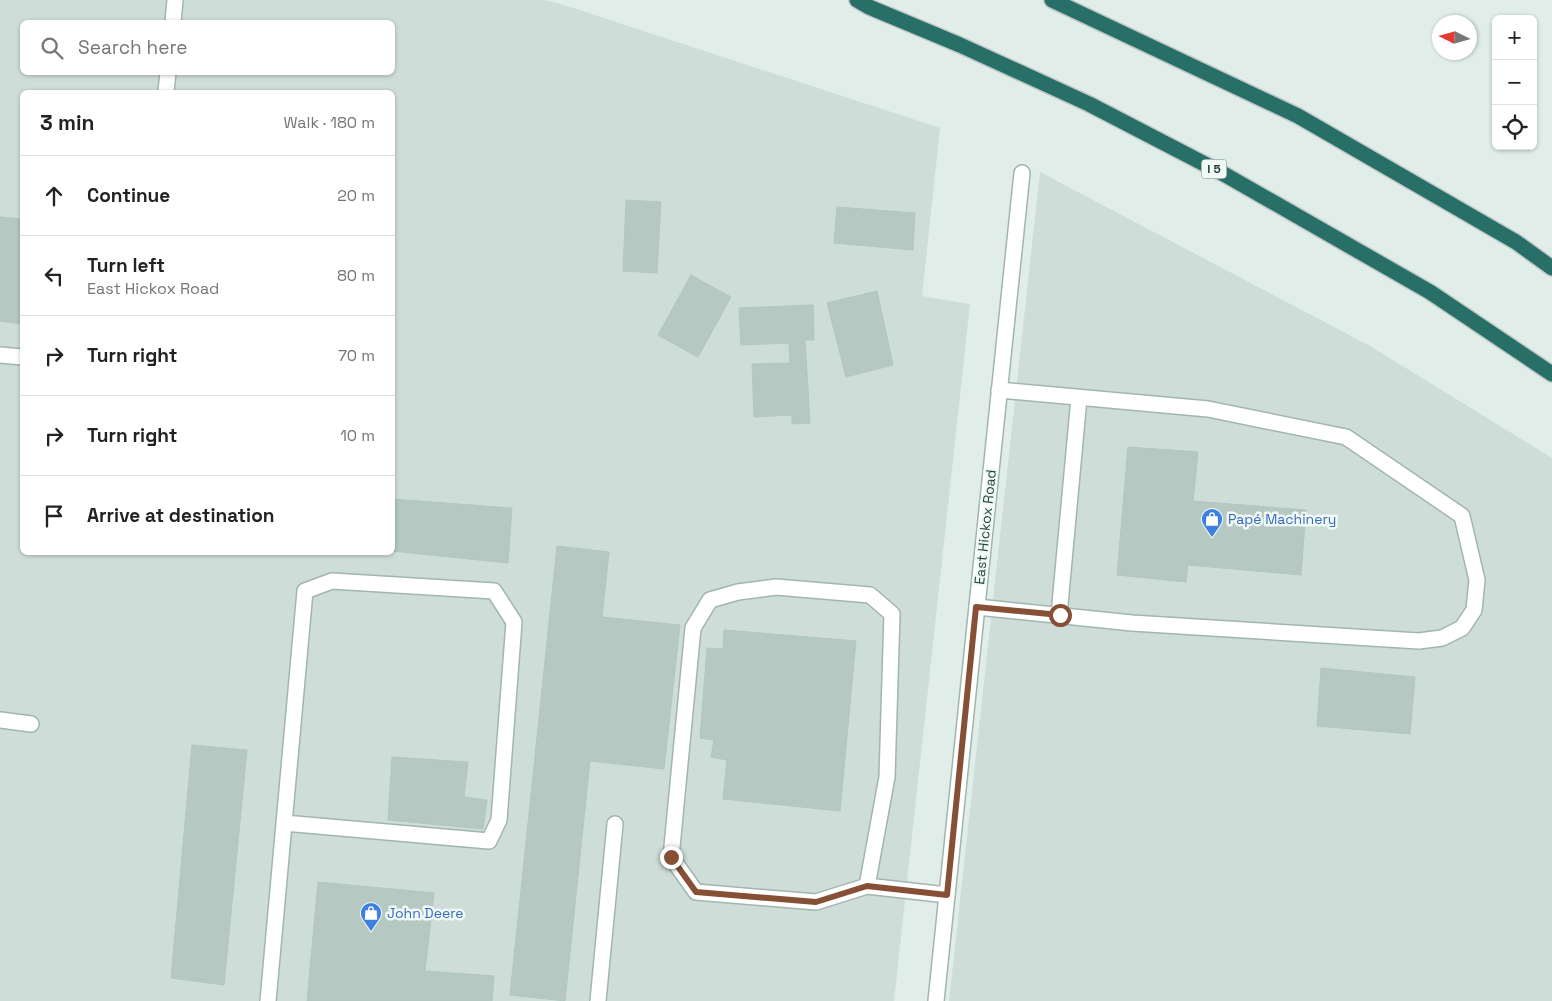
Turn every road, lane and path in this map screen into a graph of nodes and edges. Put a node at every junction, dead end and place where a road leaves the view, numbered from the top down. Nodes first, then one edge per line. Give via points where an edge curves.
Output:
1 (174, 0) edge
2 (857, 0) edge
3 (1052, 0) edge
4 (173, 20) edge
5 (168, 75) edge
6 (166, 90) edge
7 (1022, 173) dead end
8 (1552, 268) edge
9 (0, 355) edge
10 (20, 357) edge
11 (1552, 374) edge
12 (999, 390) junction
13 (1078, 398) junction
14 (976, 607) junction
15 (1060, 615) junction
16 (0, 720) edge
17 (32, 724) dead end
18 (284, 823) junction
19 (615, 824) dead end
20 (867, 886) junction
21 (947, 895) junction
22 (268, 1001) edge
23 (598, 1001) edge
24 (936, 1001) edge

1 - 4 street
2 - 11 highway, I 5 via 1090,104 1222,173 1430,292
3 - 8 highway via 1298,116 1516,242
5 - 6 street
7 - 12 street, East Hickox Road
9 - 10 street
12 - 13 street
12 - 14 street, East Hickox Road
13 - 15 street
13 - 15 street via 1208,409 1346,437 1462,516 1477,580 1474,610 1462,628 1442,638 1419,641 1132,623
14 - 15 street
14 - 21 street, East Hickox Road
16 - 17 street
18 - 18 street via 305,591 332,581 494,591 514,622 499,820 489,841
18 - 22 street
19 - 23 street
20 - 20 street via 816,902 696,892 671,857 693,628 710,600 776,587 870,595 892,614 887,777
20 - 21 street
21 - 24 street, East Hickox Road

